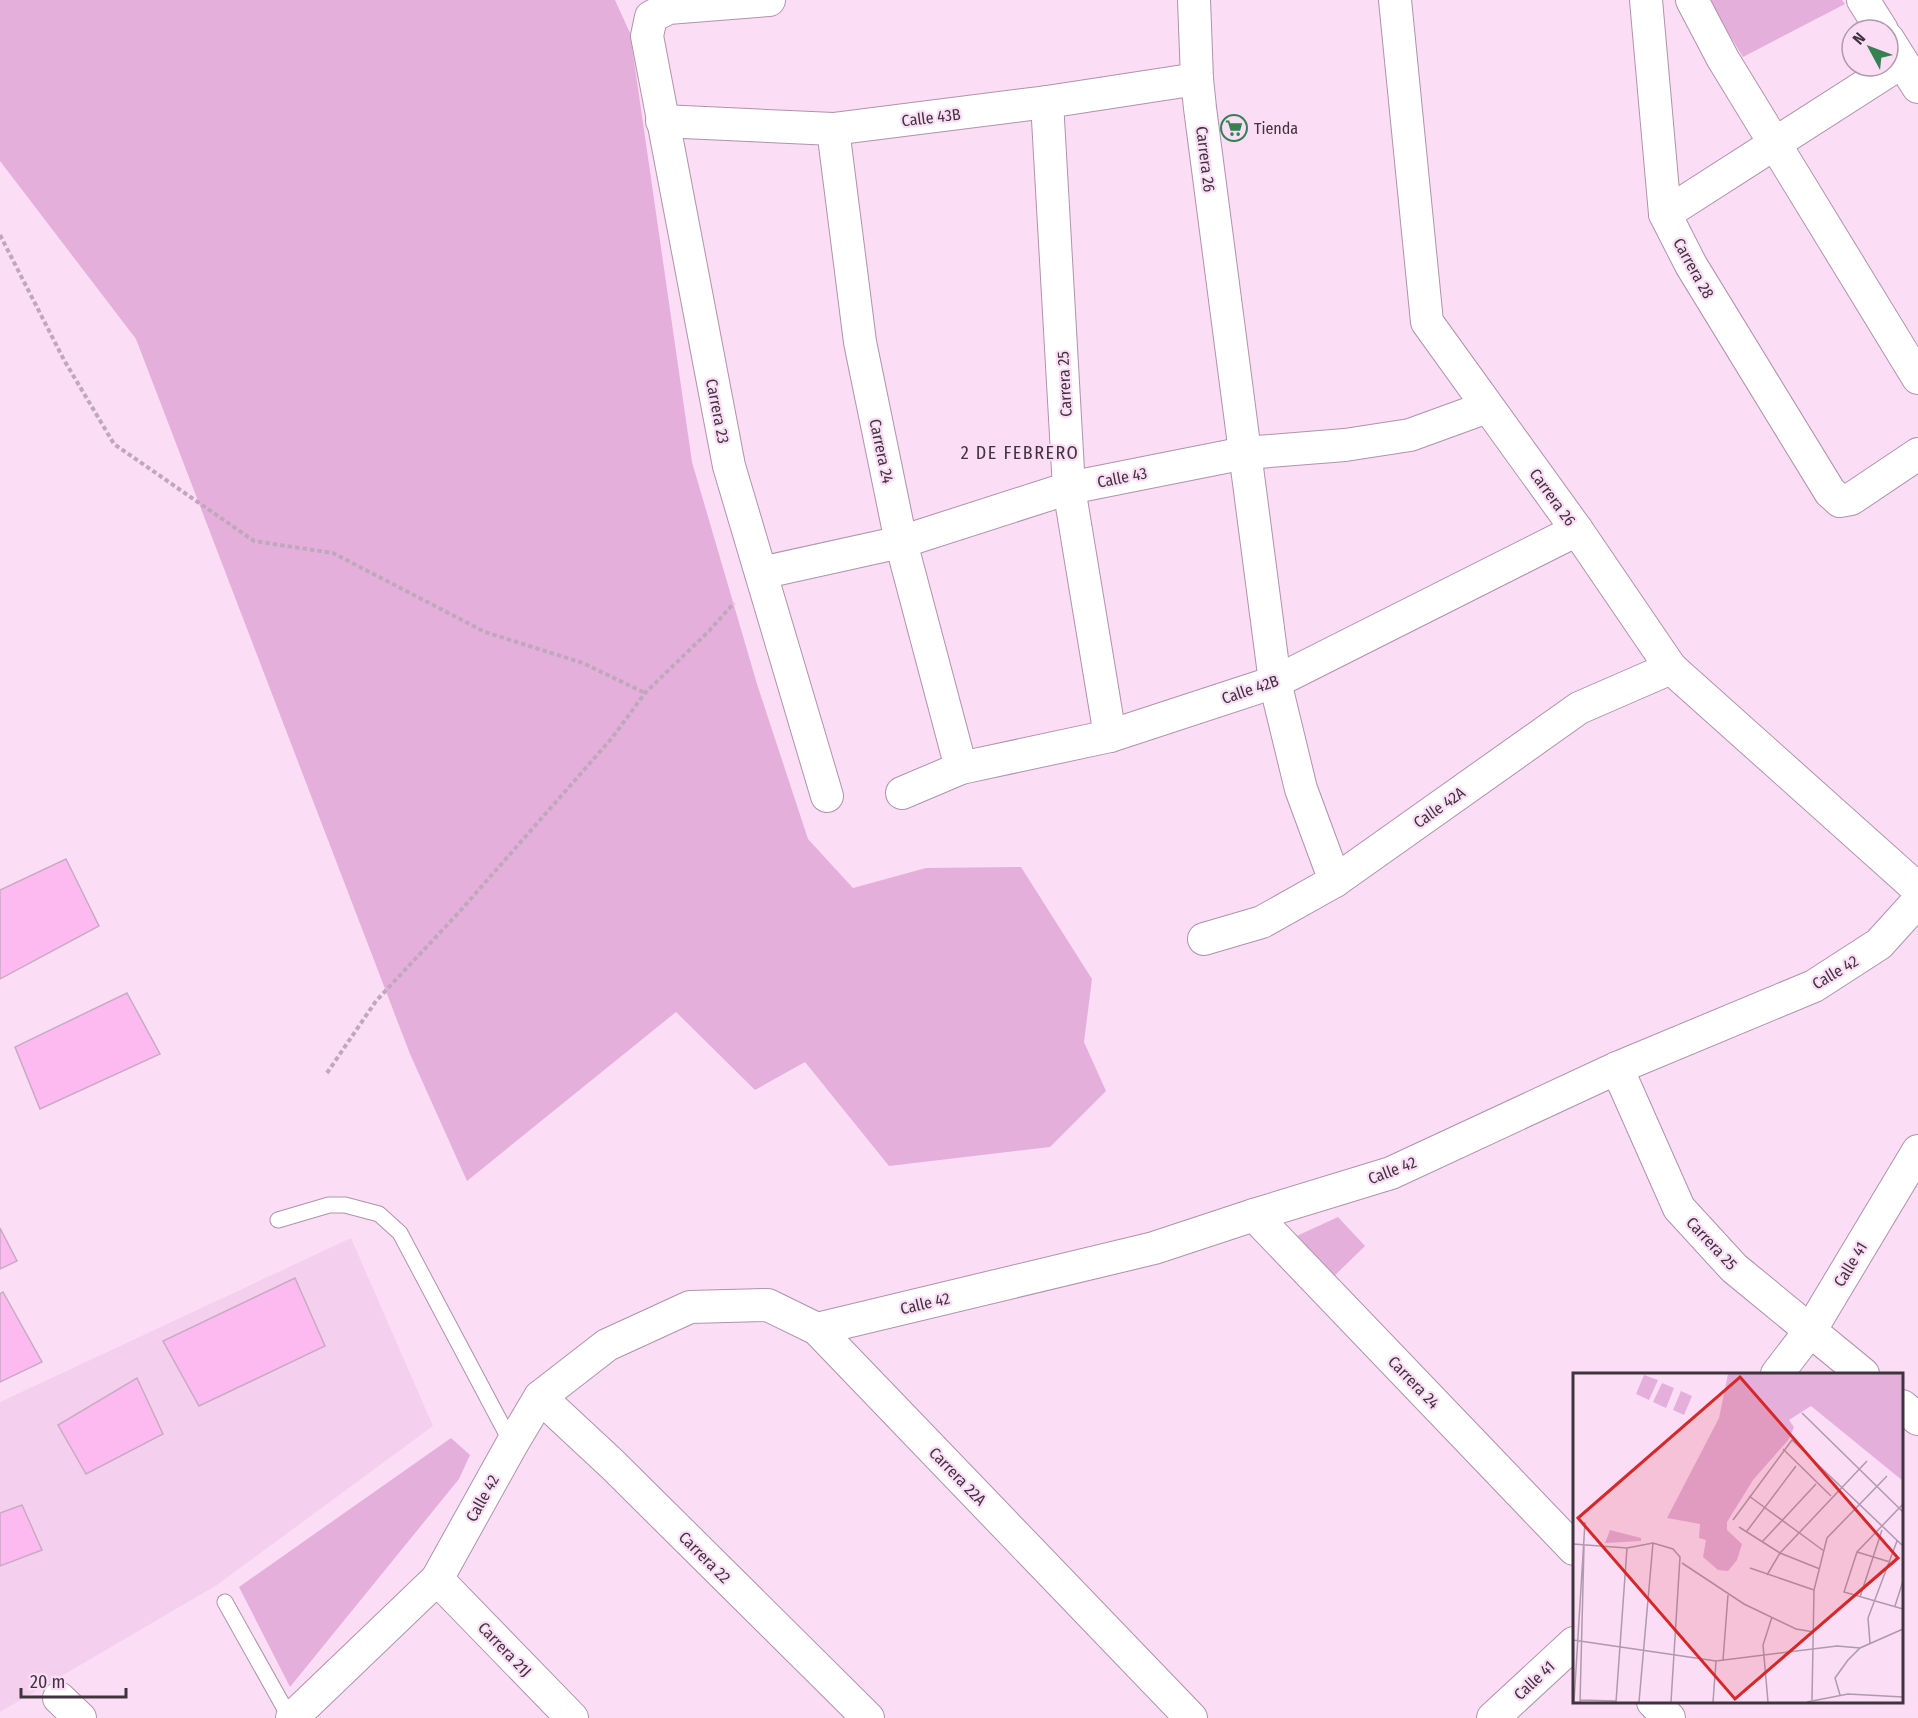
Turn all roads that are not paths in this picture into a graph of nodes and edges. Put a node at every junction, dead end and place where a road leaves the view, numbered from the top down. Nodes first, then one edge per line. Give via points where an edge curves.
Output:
1 (769, 0) edge
2 (1194, 0) edge
3 (1395, 0) edge
4 (1646, 0) edge
5 (1692, 0) edge
6 (1863, 0) edge
7 (1874, 18) edge
8 (1903, 63) edge
9 (1197, 79) junction
10 (1047, 102) junction
11 (662, 121) junction
12 (833, 129) junction
13 (1774, 144) junction
14 (1665, 214) junction
15 (1918, 378) edge
16 (1487, 407) junction
17 (1245, 453) junction
18 (1918, 453) edge
19 (1070, 488) junction
20 (1577, 530) junction
21 (901, 542) junction
22 (761, 573) junction
23 (1671, 668) junction
24 (1275, 682) junction
25 (1110, 736) junction
26 (961, 768) junction
27 (902, 793) dead end
28 (827, 796) dead end
29 (1335, 881) junction
30 (1918, 890) edge
31 (1918, 901) edge
32 (1204, 939) dead end
33 (1617, 1068) junction
34 (1918, 1151) edge
35 (1254, 1215) junction
36 (278, 1220) dead end
37 (690, 1307) joint
38 (817, 1329) junction
39 (1810, 1331) junction
40 (1778, 1373) edge
41 (1862, 1373) edge
42 (540, 1397) junction
43 (1903, 1407) edge
44 (1918, 1419) edge
45 (512, 1444) junction
46 (1573, 1547) edge
47 (437, 1579) junction
48 (225, 1602) dead end
49 (1573, 1645) edge
50 (1655, 1703) edge
51 (291, 1718) edge
52 (572, 1718) edge
53 (868, 1718) edge
54 (1191, 1718) edge
55 (1493, 1718) edge
56 (1669, 1718) edge

1 - 11 street, Carrera 23 via 668,8 651,17 647,36
2 - 9 street, Carrera 26
3 - 16 street, Carrera 26 via 1427,322
4 - 14 street, Carrera 28
5 - 13 street
6 - 7 street
8 - 13 street
9 - 10 street, Calle 43B
9 - 17 street, Carrera 26
10 - 12 street, Calle 43B
10 - 19 street, Carrera 25
11 - 12 street, Calle 43B
11 - 22 street, Carrera 23 via 729,466
12 - 21 street, Carrera 24 via 860,342
13 - 14 street
13 - 15 street
14 - 18 street, Carrera 28 via 1691,265 1830,492 1840,501 1851,499
16 - 17 street, Calle 43 via 1410,435
16 - 20 street, Carrera 26
17 - 19 street, Calle 43
17 - 24 street, Carrera 26
19 - 21 street, Calle 43
19 - 25 street, Carrera 25
20 - 23 street, Carrera 26
20 - 24 street, Calle 42B
21 - 22 street, Calle 43
21 - 26 street, Carrera 24
22 - 28 street, Carrera 23
23 - 29 street, Calle 42A via 1579,708
23 - 30 street, Carrera 26
24 - 25 street, Calle 42B
24 - 29 street, Carrera 26 via 1301,789
25 - 26 street, Calle 42B
26 - 27 street, Calle 42B
29 - 32 street, Calle 42A via 1262,922
31 - 33 street, Calle 42 via 1879,944 1814,986
33 - 35 street, Calle 42 via 1391,1173
33 - 39 street, Carrera 25 via 1679,1208 1734,1268
34 - 39 street, Calle 41
35 - 38 street, Calle 42 via 1154,1248
35 - 46 street, Carrera 24
36 - 45 lane via 329,1205 345,1205 378,1214 400,1233
37 - 38 street, Carrera 22A via 768,1305
37 - 42 street, Calle 42 via 608,1345
38 - 54 street, Carrera 22A
39 - 40 street, Calle 41
39 - 41 street, Carrera 25
42 - 45 street, Calle 42
42 - 53 street, Carrera 22
43 - 44 street
45 - 47 street, Calle 42
47 - 51 street, Calle 42
47 - 52 street, Carrera 21J
48 - 51 lane
49 - 55 street, Calle 41
50 - 56 street

